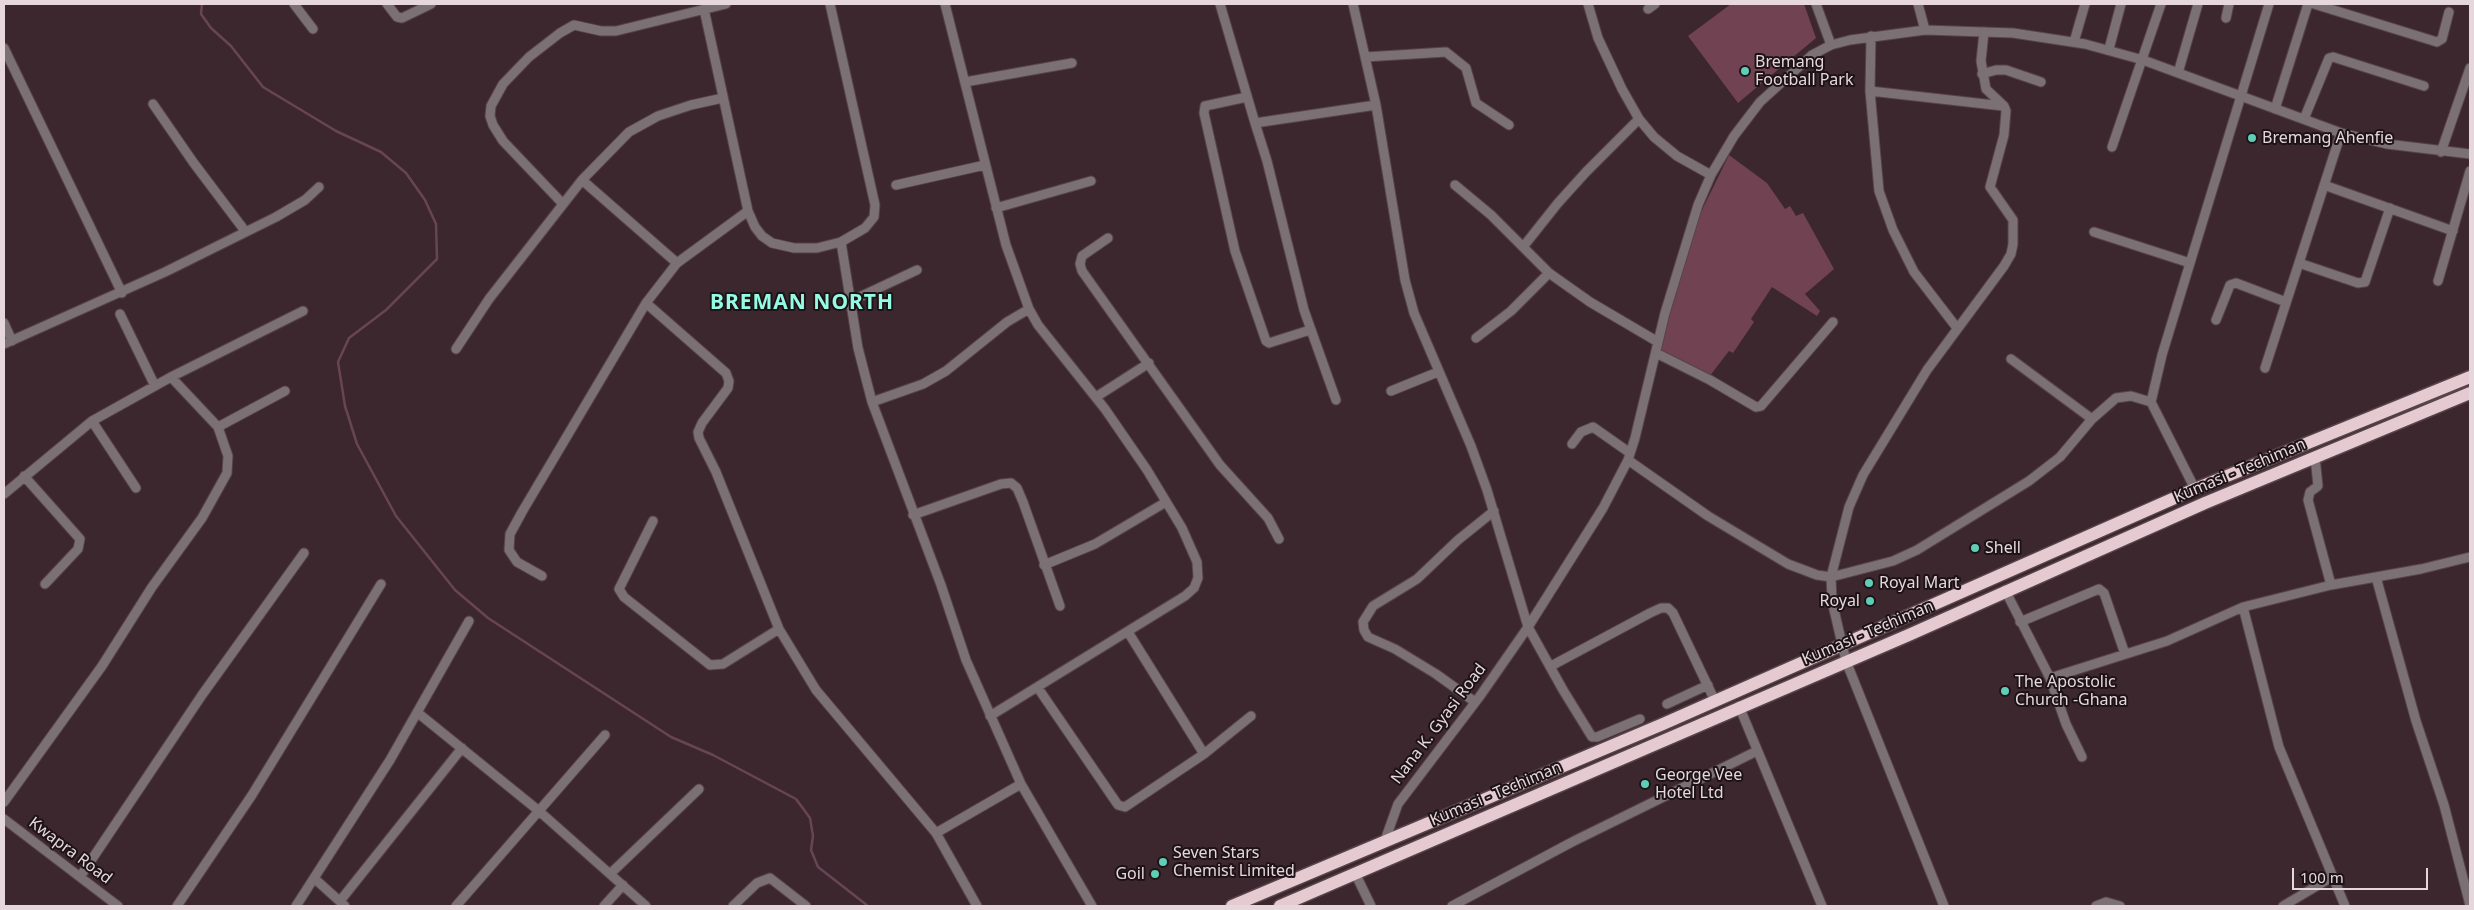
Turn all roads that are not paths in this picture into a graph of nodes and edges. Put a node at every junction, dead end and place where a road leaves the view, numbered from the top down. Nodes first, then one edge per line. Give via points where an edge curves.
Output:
1 (294, 4) edge
2 (387, 4) edge
3 (431, 4) edge
4 (726, 4) edge
5 (830, 4) edge
6 (945, 4) edge
7 (1220, 4) edge
8 (1353, 4) edge
9 (1588, 4) edge
10 (1816, 4) edge
11 (1918, 4) edge
12 (2085, 4) edge
13 (2121, 4) edge
14 (2161, 4) edge
15 (2198, 4) edge
16 (2229, 4) edge
17 (2269, 4) edge
18 (2308, 4) edge
19 (2314, 4) edge
20 (704, 9) junction
21 (2449, 12) dead end
22 (2226, 18) dead end
23 (313, 29) dead end
24 (1925, 30) junction
25 (1984, 32) junction
26 (1871, 36) junction
27 (2074, 42) junction
28 (1831, 45) junction
29 (4, 48) edge
30 (2109, 49) junction
31 (1366, 57) junction
32 (2143, 60) junction
33 (1072, 63) dead end
34 (2470, 68) edge
35 (2178, 73) junction
36 (1982, 74) junction
37 (964, 82) junction
38 (2041, 82) dead end
39 (2424, 86) dead end
40 (1870, 90) junction
41 (1247, 97) junction
42 (2240, 97) junction
43 (722, 98) junction
44 (153, 104) dead end
45 (1376, 105) junction
46 (2004, 106) junction
47 (2275, 109) junction
48 (1639, 119) junction
49 (2304, 119) junction
50 (1255, 122) junction
51 (1509, 125) dead end
52 (2341, 133) junction
53 (2112, 147) dead end
54 (2441, 152) junction
55 (2470, 154) edge
56 (985, 165) junction
57 (2470, 171) edge
58 (1711, 175) junction
59 (582, 180) junction
60 (1091, 181) dead end
61 (896, 184) dead end
62 (1455, 185) dead end
63 (2324, 185) junction
64 (319, 187) dead end
65 (563, 204) junction
66 (996, 208) junction
67 (2390, 208) junction
68 (748, 211) junction
69 (245, 231) junction
70 (2453, 231) junction
71 (2094, 232) dead end
72 (1108, 238) dead end
73 (841, 242) junction
74 (1523, 247) junction
75 (677, 263) junction
76 (2190, 263) junction
77 (2299, 263) junction
78 (917, 270) dead end
79 (1548, 274) junction
80 (2438, 281) dead end
81 (122, 293) junction
82 (851, 301) junction
83 (2286, 302) junction
84 (646, 303) junction
85 (1029, 308) junction
86 (304, 311) dead end
87 (120, 314) dead end
88 (2216, 320) dead end
89 (1833, 322) dead end
90 (4, 323) edge
91 (1957, 328) junction
92 (1310, 330) junction
93 (1476, 338) dead end
94 (8, 342) edge
95 (1658, 342) junction
96 (456, 349) dead end
97 (1656, 353) junction
98 (2011, 359) dead end
99 (1148, 363) junction
100 (2265, 368) dead end
101 (1438, 372) junction
102 (171, 377) junction
103 (2470, 377) edge
104 (155, 386) junction
105 (285, 391) dead end
106 (1391, 391) dead end
107 (2470, 393) edge
108 (1096, 397) junction
109 (1336, 400) dead end
110 (872, 402) junction
111 (2151, 402) junction
112 (2092, 419) junction
113 (92, 421) junction
114 (218, 427) junction
115 (1572, 444) dead end
116 (1629, 456) junction
117 (2315, 457) junction
118 (24, 476) junction
119 (136, 488) dead end
120 (2195, 489) junction
121 (4, 494) edge
122 (1166, 502) junction
123 (1494, 511) junction
124 (913, 515) junction
125 (653, 521) dead end
126 (1279, 539) dead end
127 (304, 553) dead end
128 (2470, 557) edge
129 (1044, 565) junction
130 (542, 576) dead end
131 (1831, 577) junction
132 (2376, 577) junction
133 (45, 584) dead end
134 (381, 584) dead end
135 (2331, 585) junction
136 (2004, 590) junction
137 (1060, 606) dead end
138 (2243, 607) junction
139 (469, 621) dead end
140 (2020, 622) junction
141 (1528, 627) junction
142 (779, 629) junction
143 (1128, 632) junction
144 (1841, 646) junction
145 (2125, 654) junction
146 (1846, 661) junction
147 (1550, 666) junction
148 (2050, 678) junction
149 (1708, 685) junction
150 (1038, 688) junction
151 (1715, 701) junction
152 (1475, 702) junction
153 (1666, 704) dead end
154 (1739, 706) junction
155 (418, 712) junction
156 (990, 716) junction
157 (1250, 716) dead end
158 (1640, 719) dead end
159 (605, 734) dead end
160 (462, 748) junction
161 (1757, 751) junction
162 (1204, 754) junction
163 (2082, 757) dead end
164 (1021, 784) junction
165 (699, 789) dead end
166 (4, 802) edge
167 (539, 811) junction
168 (4, 819) edge
169 (936, 833) junction
170 (1384, 843) junction
171 (1355, 873) junction
172 (610, 874) junction
173 (80, 877) junction
174 (2332, 877) junction
175 (315, 879) junction
176 (623, 885) junction
177 (342, 904) edge
178 (2470, 905) edge
179 (118, 906) edge
180 (177, 906) edge
181 (296, 906) edge
182 (456, 906) edge
183 (604, 906) edge
184 (646, 906) edge
185 (733, 906) edge
186 (806, 906) edge
187 (977, 906) edge
188 (1092, 906) edge
189 (1232, 906) edge
190 (1280, 906) edge
191 (1372, 906) edge
192 (1452, 906) edge
193 (1822, 906) edge
194 (1944, 906) edge
195 (2096, 906) edge
196 (2120, 906) edge
197 (2282, 906) edge
198 (2345, 906) edge

1 - 23 street
2 - 3 street via 397,17 402,18
4 - 20 street
5 - 73 street via 875,205 874,217 865,228
6 - 37 street
7 - 41 street
8 - 31 street
9 - 48 street via 1598,38
10 - 28 street
11 - 24 street
12 - 27 street
13 - 30 street
14 - 32 street
15 - 35 street
16 - 22 street
17 - 42 street
18 - 47 street
19 - 21 street via 2438,42 2442,39
20 - 43 street
20 - 65 street via 616,31 574,25 529,57 503,84 491,106 493,125 503,141
24 - 25 street
24 - 26 street
25 - 27 street
25 - 36 street
26 - 28 street
26 - 40 street
27 - 30 street
28 - 58 street, Nana K. Gyasi Road via 1793,70 1760,102 1734,136
29 - 81 street
30 - 32 street
31 - 45 street
31 - 51 street via 1446,52 1466,68 1476,103
32 - 35 street
32 - 53 street
33 - 37 street
34 - 54 street
35 - 42 street
36 - 38 street via 2006,70
36 - 46 street via 1986,89
37 - 56 street
39 - 49 street via 2329,58
40 - 46 street
40 - 91 street via 1879,191 1893,230 1914,272
41 - 50 street
41 - 92 street via 1205,106 1204,113 1235,251 1266,341 1269,343
42 - 47 street
42 - 76 street
43 - 59 street via 691,104 628,132
43 - 68 street
44 - 69 street
45 - 50 street
45 - 101 street via 1405,280 1414,313
46 - 91 street via 2007,119 1990,187 2013,220 2013,244 2004,266
47 - 49 street
48 - 58 street via 1677,156
48 - 74 street via 1558,203
49 - 52 street
50 - 92 street
52 - 54 street
52 - 63 street
54 - 55 street
56 - 61 street
56 - 66 street
57 - 70 street
58 - 95 street, Nana K. Gyasi Road via 1682,254
59 - 65 street
59 - 75 street
60 - 66 street
62 - 74 street
63 - 67 street
63 - 77 street
64 - 69 street via 305,200
65 - 96 street via 489,299
66 - 85 street
67 - 70 street
67 - 77 street via 2365,282 2358,283
68 - 73 street via 755,227 772,243 794,248 818,248
68 - 75 street
69 - 81 street
70 - 80 street
71 - 76 street
72 - 99 street via 1082,256 1082,271
73 - 82 street
74 - 79 street
75 - 84 street
76 - 111 street
77 - 83 street
78 - 82 street
79 - 93 street via 1511,311
79 - 95 street
81 - 94 street
82 - 110 street via 858,348
83 - 88 street via 2236,284 2230,285
83 - 100 street
84 - 130 street via 510,534 508,542 512,556
84 - 142 street via 726,374 729,381 728,388 702,423 699,438 716,472
85 - 108 street via 1038,325
85 - 110 street via 946,371 923,384
86 - 102 street
87 - 104 street
89 - 97 street via 1761,406 1756,407
90 - 94 street
91 - 131 street via 1927,370 1863,475 1849,507
92 - 109 street
95 - 97 street, Nana K. Gyasi Road
97 - 116 street, Nana K. Gyasi Road
98 - 112 street
99 - 108 street
99 - 126 street via 1220,465 1268,518
101 - 106 street
101 - 123 street via 1471,446
102 - 104 street
102 - 114 street
103 - 120 highway
104 - 113 street
105 - 114 street
107 - 117 highway, Kumasi - Techiman
108 - 122 street
110 - 124 street
111 - 112 street via 2131,396 2116,398
111 - 120 street
112 - 131 street via 2045,471 1917,550 1867,570
113 - 118 street
113 - 119 street
114 - 166 street via 228,456 227,473 202,518 152,587 102,666
115 - 116 street via 1581,432 1593,427
116 - 131 street via 1708,516 1788,564
116 - 141 street, Nana K. Gyasi Road via 1587,535
117 - 135 street via 2318,486 2310,492 2308,500
117 - 136 highway, Kumasi - Techiman
118 - 121 street
118 - 133 street via 80,539 78,549
120 - 144 highway
122 - 129 street via 1102,540
122 - 143 street via 1197,562 1198,578 1194,588 1185,596
123 - 141 street
123 - 152 street via 1417,579 1373,606 1363,622 1368,637 1395,649
124 - 129 street via 1011,483 1023,502
124 - 156 street
125 - 142 street via 619,589 624,597 710,665 723,664
127 - 173 street via 202,695
128 - 132 street
129 - 137 street
131 - 144 street
132 - 135 street
132 - 178 street via 2416,721 2444,805
134 - 180 street via 252,795
135 - 138 street
136 - 140 street
136 - 146 highway, Kumasi - Techiman
138 - 145 street via 2167,641
138 - 174 street via 2279,747
139 - 155 street
140 - 145 street via 2100,589
140 - 148 street
141 - 147 street
141 - 152 street, Nana K. Gyasi Road
142 - 169 street via 816,690
143 - 150 street
143 - 162 street
144 - 146 street
144 - 151 highway
145 - 148 street
146 - 154 highway, Kumasi - Techiman
146 - 194 street
147 - 149 street via 1650,613 1668,608 1674,613
147 - 158 street via 1592,737
148 - 163 street
149 - 151 street
149 - 153 street
150 - 156 street
150 - 162 street via 1118,805 1132,804
151 - 170 highway
152 - 170 street, Nana K. Gyasi Road via 1398,804
154 - 161 street
154 - 171 highway, Kumasi - Techiman
155 - 160 street
155 - 175 street
156 - 164 street
157 - 162 street
159 - 167 street
160 - 167 street
160 - 177 street
161 - 192 street via 1574,841
161 - 193 street
164 - 169 street
164 - 188 street
165 - 172 street
167 - 172 street
167 - 182 street
168 - 173 street, Kwapra Road
169 - 187 street
170 - 189 highway
171 - 190 highway, Kumasi - Techiman
171 - 191 street
172 - 176 street
173 - 179 street, Kwapra Road
174 - 197 street
174 - 198 street
175 - 177 street
175 - 181 street
176 - 183 street
176 - 184 street
185 - 186 street via 757,883 770,878
195 - 196 street via 2106,902

